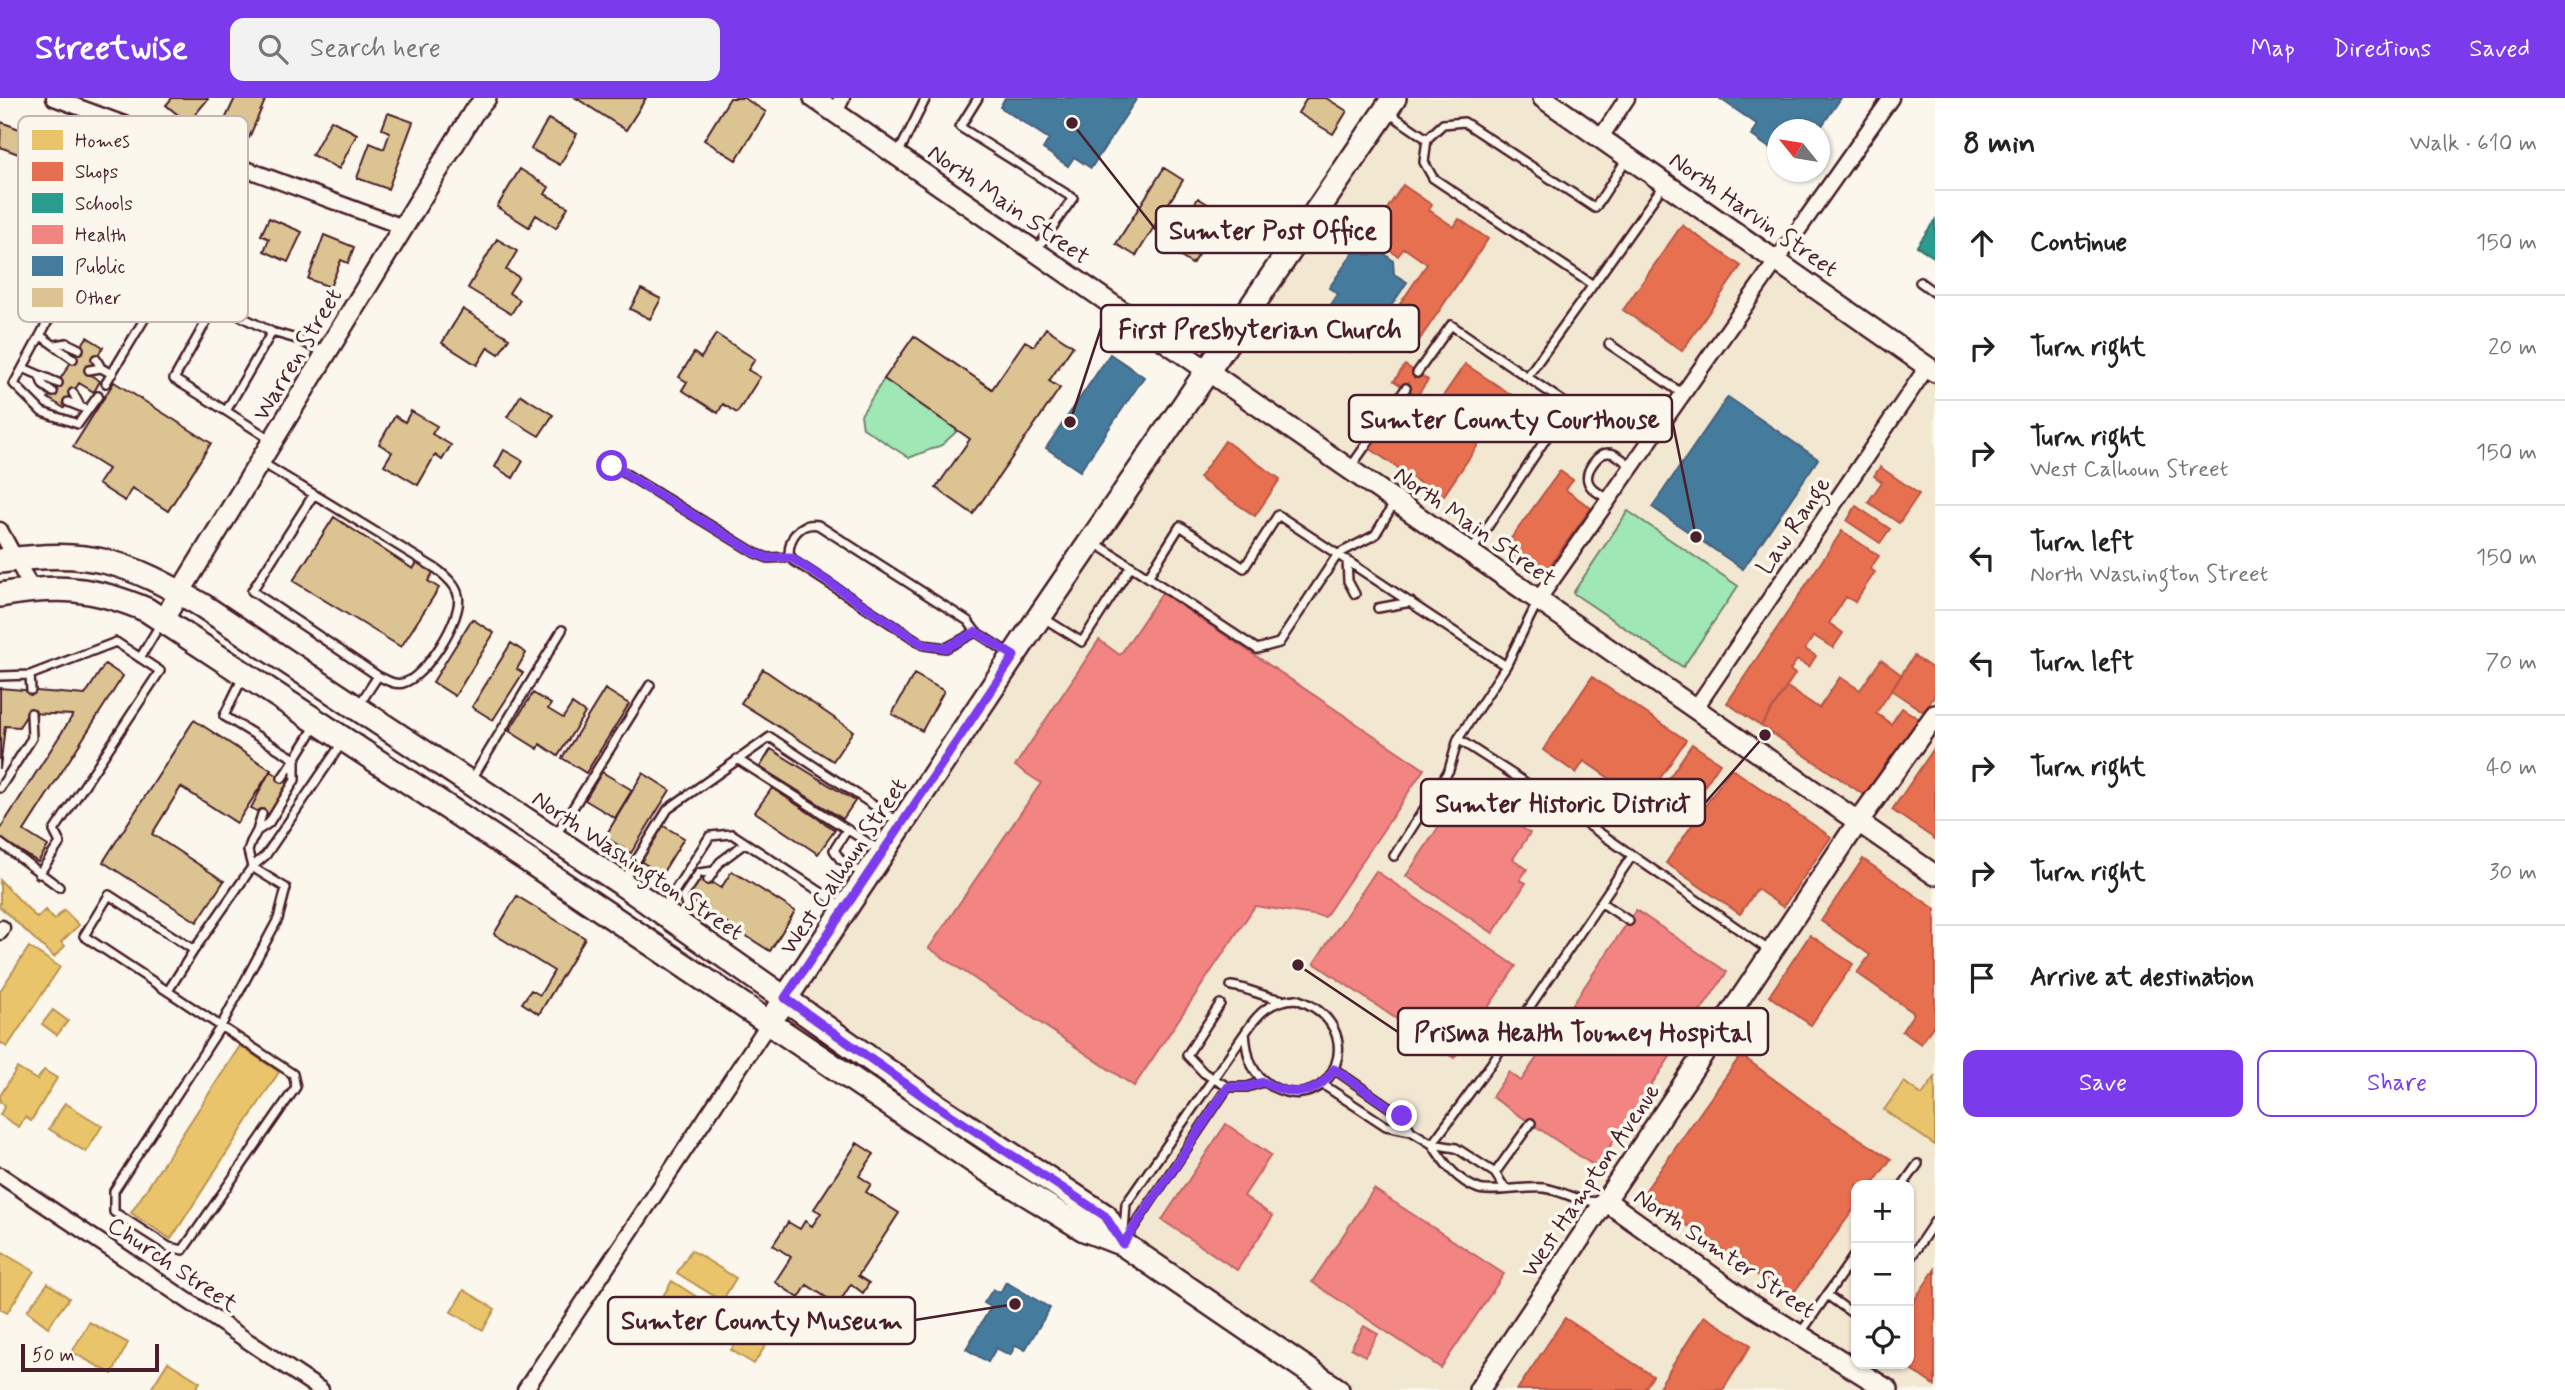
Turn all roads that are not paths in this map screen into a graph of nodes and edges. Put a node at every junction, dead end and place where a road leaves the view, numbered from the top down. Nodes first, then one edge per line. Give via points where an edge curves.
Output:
1 (54, 98) edge
2 (486, 98) edge
3 (814, 98) edge
4 (926, 98) edge
5 (978, 98) edge
6 (1543, 98) edge
7 (1628, 98) edge
8 (1891, 98) edge
9 (838, 105) edge
10 (1390, 105) edge
11 (475, 106) edge
12 (103, 116) edge
13 (1601, 137) junction
14 (1427, 139) junction
15 (897, 155) junction
16 (1629, 157) junction
17 (248, 170) edge
18 (1666, 182) junction
19 (403, 227) junction
20 (1034, 252) junction
21 (1779, 260) junction
22 (1920, 282) dead end
23 (1594, 285) junction
24 (1935, 293) edge
25 (248, 320) edge
26 (48, 322) edge
27 (143, 322) edge
28 (206, 322) edge
29 (272, 332) junction
30 (41, 336) junction
31 (1609, 344) dead end
32 (56, 345) junction
33 (79, 349) dead end
34 (326, 354) junction
35 (73, 359) dead end
36 (96, 359) dead end
37 (23, 368) junction
38 (101, 368) junction
39 (1931, 369) edge
40 (89, 370) dead end
41 (1206, 372) junction
42 (1417, 373) dead end
43 (112, 374) junction
44 (40, 377) junction
45 (1527, 377) junction
46 (58, 383) dead end
47 (106, 383) dead end
48 (1406, 388) dead end
49 (53, 392) dead end
50 (73, 393) dead end
51 (1684, 394) junction
52 (98, 396) dead end
53 (68, 402) dead end
54 (79, 404) junction
55 (88, 410) junction
56 (226, 411) junction
57 (273, 441) junction
58 (260, 461) junction
59 (612, 466) dead end
60 (1633, 467) junction
61 (1350, 469) junction
62 (314, 494) junction
63 (1610, 500) junction
64 (1395, 501) junction
65 (0, 530) edge
66 (1091, 540) junction
67 (1471, 552) junction
68 (1338, 554) junction
69 (790, 557) junction
70 (7, 560) edge
71 (1348, 560) junction
72 (1130, 566) junction
73 (1148, 577) junction
74 (32, 589) junction
75 (180, 593) junction
76 (1355, 594) dead end
77 (0, 595) edge
78 (1538, 600) junction
79 (1410, 602) junction
80 (1378, 608) dead end
81 (1040, 616) junction
82 (163, 620) junction
83 (562, 630) dead end
84 (976, 632) junction
85 (1014, 656) junction
86 (139, 658) junction
87 (1506, 666) junction
88 (244, 673) junction
89 (30, 675) junction
90 (0, 676) edge
91 (378, 676) junction
92 (650, 685) dead end
93 (31, 690) dead end
94 (357, 708) junction
95 (1695, 709) junction
96 (31, 713) dead end
97 (1935, 715) edge
98 (318, 722) junction
99 (345, 739) junction
100 (1458, 739) junction
101 (295, 759) junction
102 (737, 759) junction
103 (282, 778) dead end
104 (470, 783) junction
105 (0, 788) edge
106 (262, 814) dead end
107 (1857, 822) junction
108 (902, 825) junction
109 (847, 830) junction
110 (257, 831) junction
111 (554, 838) junction
112 (0, 843) edge
113 (744, 844) junction
114 (883, 853) junction
115 (1394, 856) dead end
116 (1632, 856) junction
117 (252, 867) junction
118 (714, 871) junction
119 (39, 874) junction
120 (1935, 875) edge
121 (867, 877) junction
122 (708, 880) dead end
123 (621, 883) junction
124 (59, 887) dead end
125 (1602, 902) junction
126 (694, 903) dead end
127 (846, 908) junction
128 (676, 916) junction
129 (1629, 921) dead end
130 (194, 950) junction
131 (1771, 951) junction
132 (1231, 986) dead end
133 (168, 991) junction
134 (785, 998) junction
135 (1281, 1000) junction
136 (1220, 1004) dead end
137 (769, 1023) junction
138 (221, 1026) junction
139 (1245, 1033) junction
140 (1334, 1069) junction
141 (1214, 1078) junction
142 (1263, 1082) junction
143 (1322, 1084) junction
144 (1228, 1087) junction
145 (1531, 1123) dead end
146 (1411, 1131) junction
147 (1432, 1144) junction
148 (1918, 1164) dead end
149 (1495, 1173) junction
150 (0, 1175) edge
151 (1907, 1180) edge
152 (1504, 1187) junction
153 (1606, 1201) junction
154 (1935, 1222) edge
155 (1123, 1244) junction
156 (1914, 1252) edge
157 (1851, 1259) edge
158 (1826, 1295) junction
159 (1851, 1312) edge
160 (1800, 1335) junction
161 (321, 1390) edge
162 (525, 1390) edge
163 (1337, 1390) edge
164 (1479, 1390) edge
165 (1888, 1390) edge

1 - 12 street
2 - 11 main road, Warren Street
3 - 9 main road, North Main Street
4 - 15 lane
5 - 20 lane via 960,127 1073,198
6 - 13 main road, North Harvin Street
7 - 13 street
8 - 21 street
9 - 15 main road, North Main Street
10 - 14 lane
10 - 41 main road, West Calhoun Street
11 - 19 main road, Warren Street
13 - 16 main road, North Harvin Street
14 - 16 lane via 1443,124 1464,122 1595,208
14 - 23 lane via 1424,162 1433,178
15 - 20 main road, North Main Street
16 - 18 main road, North Harvin Street
17 - 19 street
18 - 21 main road, North Harvin Street
18 - 23 lane
19 - 34 main road, Warren Street
20 - 41 main road, North Main Street
21 - 39 main road, North Harvin Street
21 - 51 street
22 - 24 lane
23 - 45 lane
25 - 29 lane
26 - 30 lane
27 - 43 lane
28 - 56 lane via 174,379
29 - 34 lane
29 - 56 lane
30 - 32 lane
30 - 37 lane
31 - 51 lane
32 - 33 lane via 67,343
32 - 35 lane
34 - 57 main road, Warren Street
36 - 38 lane
37 - 44 lane
37 - 55 lane via 14,384 41,412 78,424
38 - 40 lane
38 - 43 lane
39 - 95 street, Law Range
41 - 61 main road, North Main Street
41 - 66 main road, West Calhoun Street
42 - 45 lane via 1451,325
43 - 47 lane
44 - 46 lane
44 - 49 lane via 43,386
45 - 67 lane via 1568,405
48 - 61 lane
50 - 54 lane
51 - 60 street
52 - 55 lane
53 - 54 lane
54 - 55 lane
56 - 57 lane
57 - 58 main road, Warren Street
58 - 62 lane
58 - 75 main road, Warren Street
59 - 69 lane via 755,553
60 - 63 street
60 - 63 lane via 1614,454 1599,456 1588,482
61 - 64 main road, North Main Street
62 - 91 lane via 251,591
62 - 91 lane via 438,570 458,595 453,627 418,674 406,682 392,683
63 - 78 street
64 - 67 main road, North Main Street
64 - 68 lane via 1375,536
65 - 70 street
66 - 72 lane
66 - 81 main road, West Calhoun Street
67 - 78 main road, North Main Street
68 - 71 lane
68 - 73 lane via 1279,643 1257,649
68 - 73 lane via 1278,515 1244,568 1180,526
69 - 84 lane via 924,645 946,648
69 - 84 lane via 789,547 801,527 818,525 968,621
70 - 74 street
70 - 75 main road, North Washington Street via 65,555 111,561
71 - 76 lane
71 - 79 lane
72 - 73 lane
72 - 81 lane via 1082,642
74 - 77 main road, North Washington Street
74 - 82 main road, North Washington Street via 88,589
75 - 82 main road, Warren Street
75 - 94 main road, North Washington Street
78 - 87 lane
78 - 95 main road, North Main Street
79 - 80 lane
79 - 87 lane
81 - 85 main road, West Calhoun Street
82 - 86 lane
82 - 88 main road, North Washington Street
83 - 104 lane
84 - 85 lane
85 - 108 main road, West Calhoun Street
86 - 89 lane via 116,642
86 - 119 lane via 160,671 54,831 60,843
87 - 100 lane
88 - 98 main road, North Washington Street
88 - 101 lane via 224,716
89 - 90 lane
89 - 93 lane
91 - 94 lane
92 - 111 lane
94 - 104 main road, North Washington Street
95 - 107 main road, North Main Street
96 - 105 lane via 32,738
97 - 107 main road, West Hampton Avenue
98 - 99 main road, North Washington Street
98 - 101 lane
99 - 117 lane via 266,855
99 - 137 main road, North Washington Street
100 - 115 lane via 1449,770
100 - 116 lane
101 - 103 lane
101 - 110 lane via 295,780 269,823
102 - 108 lane via 770,737
102 - 109 lane
102 - 123 lane via 668,808
104 - 111 main road, North Washington Street
106 - 110 lane
107 - 120 main road, North Main Street
107 - 131 main road, West Hampton Avenue
108 - 114 main road, West Calhoun Street
109 - 114 lane
109 - 121 lane via 834,850
110 - 117 lane via 248,851
111 - 123 main road, North Washington Street
112 - 119 lane
113 - 118 lane
113 - 127 lane
113 - 128 lane via 732,835 710,836
114 - 121 main road, West Calhoun Street
116 - 125 lane
116 - 131 lane
117 - 130 lane
117 - 138 lane via 286,888 278,919
118 - 122 lane
118 - 128 lane via 699,873
119 - 124 lane
121 - 127 main road, West Calhoun Street
123 - 128 main road, North Washington Street
125 - 129 lane
125 - 147 lane
126 - 128 lane
127 - 134 main road, West Calhoun Street
128 - 134 main road, North Washington Street
130 - 133 lane
130 - 133 lane via 109,895 84,936
131 - 153 main road, West Hampton Avenue
132 - 135 lane
133 - 138 lane
134 - 137 main road, West Calhoun Street
134 - 155 main road, North Washington Street via 937,1106 1105,1216
135 - 139 lane via 1257,1014
135 - 140 lane via 1310,1004 1326,1017 1338,1035
136 - 141 lane via 1187,1055
137 - 155 main road, North Washington Street via 978,1164 1084,1229
137 - 162 street, West Calhoun Street
138 - 138 lane via 114,1191 114,1212 169,1247 183,1250 296,1087 293,1074
139 - 141 lane
139 - 142 lane via 1251,1068
140 - 143 lane
140 - 146 lane via 1402,1116
141 - 144 lane
141 - 155 lane via 1126,1204
142 - 143 lane via 1291,1093
142 - 144 lane
143 - 146 lane via 1386,1126
144 - 155 lane
145 - 149 lane
146 - 147 lane
147 - 149 lane via 1456,1148
147 - 152 lane via 1447,1168 1480,1190
148 - 151 lane
149 - 152 lane
150 - 161 street, Church Street
152 - 153 lane via 1545,1188 1586,1203
153 - 160 main road, North Sumter Street
153 - 164 main road, West Hampton Avenue
154 - 156 lane
155 - 163 main road, North Washington Street
157 - 158 lane
158 - 159 lane
158 - 160 lane
160 - 165 main road, North Sumter Street

